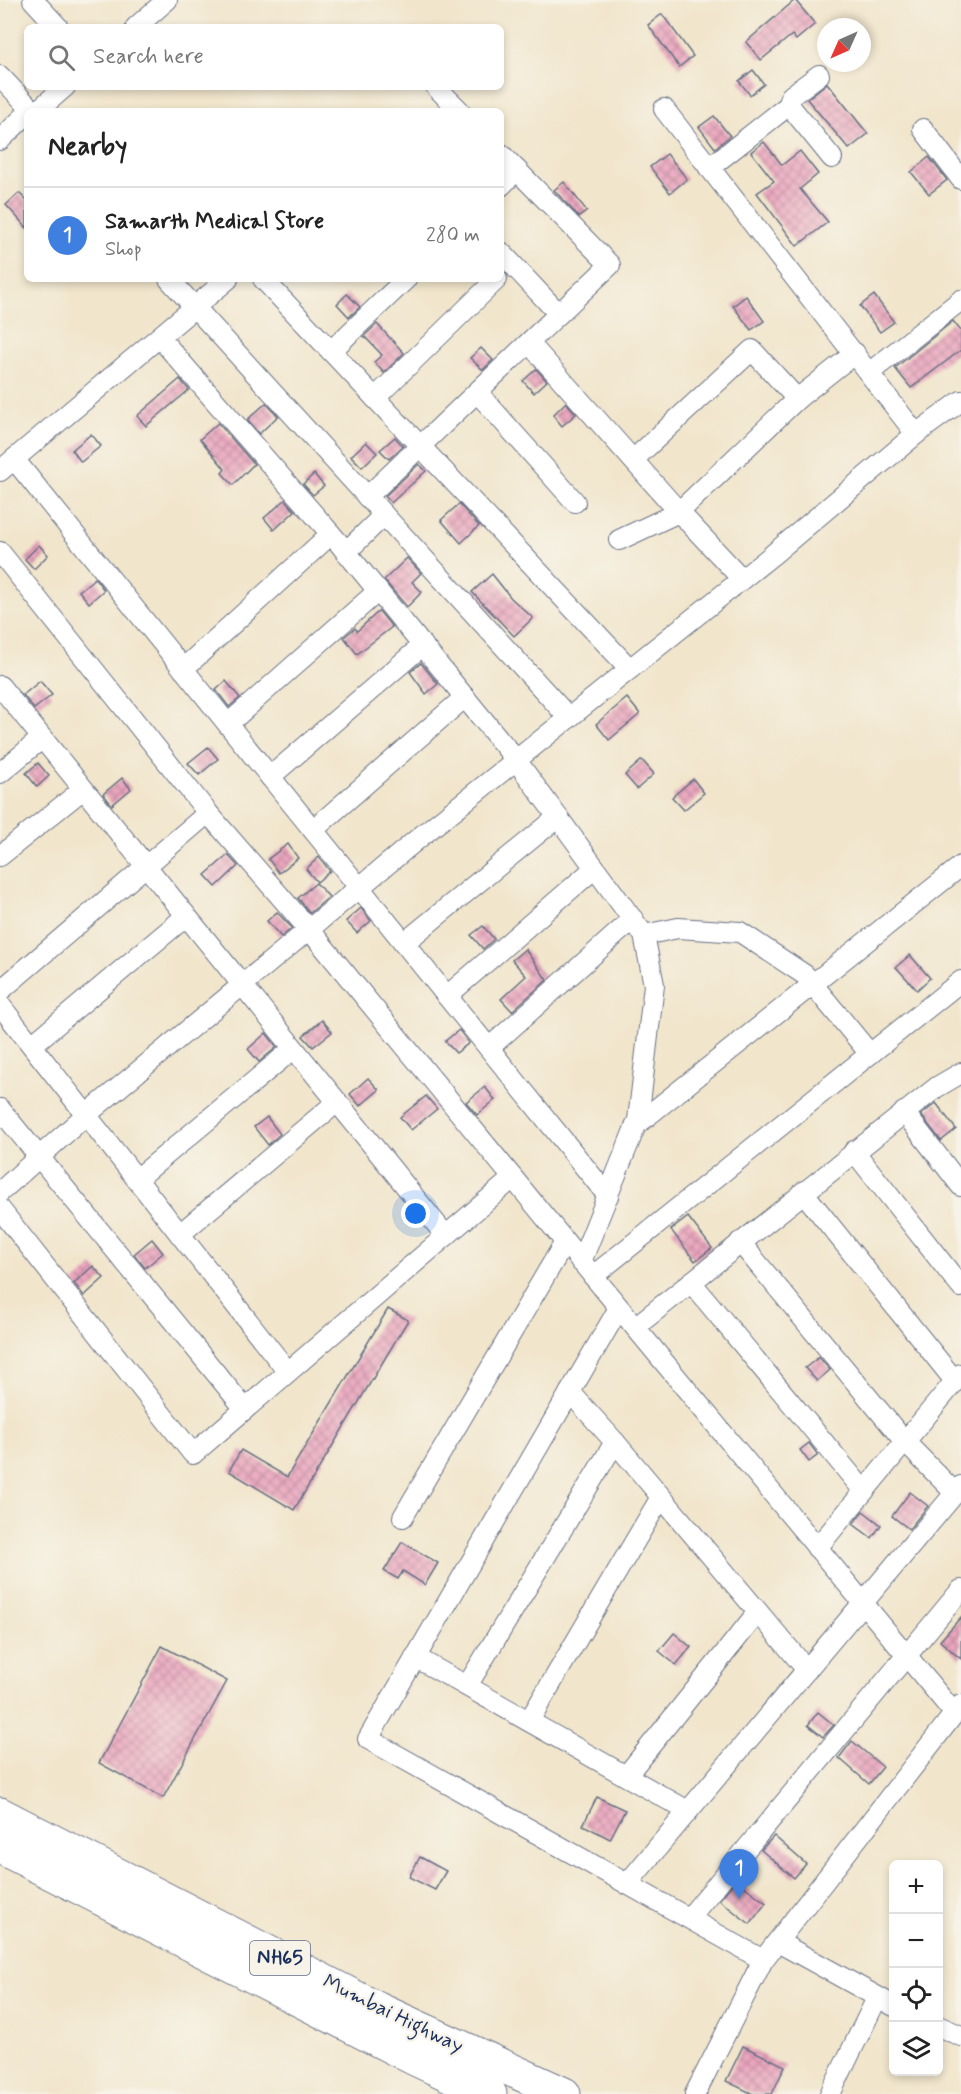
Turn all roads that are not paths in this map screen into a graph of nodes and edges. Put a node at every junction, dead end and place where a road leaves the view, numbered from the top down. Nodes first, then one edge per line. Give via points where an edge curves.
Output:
1 (33, 0) edge
2 (168, 0) edge
3 (55, 24) edge
4 (140, 24) edge
5 (819, 75) dead end
6 (0, 76) edge
7 (61, 90) edge
8 (439, 90) edge
9 (789, 105) junction
10 (29, 108) edge
11 (36, 108) edge
12 (456, 108) edge
13 (664, 109) dead end
14 (24, 118) edge
15 (923, 129) dead end
16 (0, 140) edge
17 (504, 156) edge
18 (832, 158) dead end
19 (709, 168) junction
20 (517, 170) junction
21 (961, 179) edge
22 (504, 183) edge
23 (505, 264) edge
24 (172, 282) edge
25 (225, 282) edge
26 (266, 282) edge
27 (403, 282) edge
28 (494, 282) edge
29 (961, 300) edge
30 (195, 308) junction
31 (559, 314) junction
32 (160, 338) junction
33 (529, 343) junction
34 (331, 351) junction
35 (855, 353) junction
36 (869, 373) junction
37 (477, 392) junction
38 (375, 398) junction
39 (797, 399) junction
40 (961, 401) edge
41 (916, 434) junction
42 (420, 446) junction
43 (633, 460) junction
44 (7, 465) edge
45 (367, 497) junction
46 (575, 502) dead end
47 (679, 512) junction
48 (384, 515) junction
49 (331, 534) junction
50 (619, 540) dead end
51 (0, 552) edge
52 (346, 552) junction
53 (742, 579) junction
54 (378, 591) junction
55 (423, 645) junction
56 (183, 669) junction
57 (630, 669) junction
58 (0, 688) edge
59 (465, 697) junction
60 (568, 718) junction
61 (228, 724) junction
62 (41, 739) junction
63 (516, 760) junction
64 (0, 773) edge
65 (270, 777) junction
66 (82, 790) junction
67 (208, 813) junction
68 (558, 817) junction
69 (313, 830) junction
70 (0, 856) edge
71 (961, 866) edge
72 (145, 867) junction
73 (596, 868) junction
74 (359, 888) junction
75 (185, 916) junction
76 (639, 927) junction
77 (309, 929) junction
78 (404, 944) junction
79 (961, 981) edge
80 (813, 985) junction
81 (242, 986) junction
82 (0, 991) edge
83 (447, 996) junction
84 (0, 1005) edge
85 (32, 1045) junction
86 (489, 1048) junction
87 (294, 1049) junction
88 (870, 1054) junction
89 (961, 1073) edge
90 (337, 1102) junction
91 (0, 1109) edge
92 (904, 1112) junction
93 (86, 1115) junction
94 (635, 1126) junction
95 (854, 1151) junction
96 (40, 1158) junction
97 (513, 1178) junction
98 (137, 1179) junction
99 (961, 1186) edge
100 (0, 1192) edge
101 (803, 1192) junction
102 (608, 1196) junction
103 (0, 1209) edge
104 (180, 1234) junction
105 (446, 1236) junction
106 (565, 1242) junction
107 (740, 1242) junction
108 (587, 1269) junction
109 (691, 1282) junction
110 (961, 1287) edge
111 (619, 1308) junction
112 (634, 1327) junction
113 (288, 1372) junction
114 (958, 1377) edge
115 (570, 1392) junction
116 (245, 1410) junction
117 (615, 1442) junction
118 (905, 1442) junction
119 (958, 1490) edge
120 (864, 1491) junction
121 (661, 1497) junction
122 (403, 1517) dead end
123 (817, 1548) junction
124 (961, 1590) edge
125 (863, 1603) junction
126 (758, 1612) junction
127 (907, 1655) junction
128 (415, 1657) junction
129 (807, 1670) junction
130 (467, 1686) junction
131 (958, 1709) edge
132 (529, 1721) junction
133 (626, 1776) junction
134 (688, 1811) junction
135 (0, 1814) edge
136 (0, 1847) edge
137 (627, 1884) junction
138 (689, 1918) junction
139 (778, 1942) junction
140 (763, 1960) junction
141 (885, 2002) edge
142 (943, 2028) edge
143 (961, 2036) edge
144 (490, 2094) edge
145 (564, 2094) edge
146 (695, 2094) edge
147 (830, 2094) edge

1 - 3 street
2 - 4 street
5 - 9 street via 791,96
6 - 10 street
7 - 11 street
8 - 12 street
9 - 18 street
9 - 19 street
13 - 19 street
14 - 16 street
15 - 21 street
17 - 20 street
19 - 35 street
20 - 22 street
20 - 31 street via 610,265
23 - 31 street
24 - 30 street
25 - 30 street
26 - 34 street
27 - 34 street
28 - 38 street
29 - 36 street
30 - 32 street
30 - 45 street
31 - 33 street
32 - 44 street
32 - 49 street
33 - 37 street
33 - 43 street
34 - 38 street
35 - 36 street
35 - 39 street
36 - 41 street
37 - 42 street
37 - 46 street
38 - 42 street
39 - 43 street via 753,350
39 - 47 street
40 - 41 street
41 - 53 street
42 - 45 street
42 - 57 street
43 - 47 street
44 - 56 street
45 - 48 street
47 - 50 street
47 - 53 street
48 - 52 street
48 - 60 street
49 - 52 street
49 - 56 street
51 - 67 street
52 - 54 street
53 - 57 street
54 - 55 street
54 - 61 street
55 - 59 street
55 - 65 street
56 - 61 street
57 - 60 street
58 - 62 street
59 - 63 street
59 - 69 street
60 - 63 street
61 - 65 street
62 - 64 street
62 - 66 street
63 - 68 street
63 - 74 street
65 - 69 street
66 - 70 street
66 - 72 street
67 - 72 street
67 - 77 street
68 - 73 street
68 - 78 street
69 - 74 street
71 - 80 street
72 - 75 street
72 - 82 street
73 - 76 street
73 - 83 street
74 - 77 street
74 - 78 street
75 - 81 street
75 - 85 street
76 - 80 street via 740,932 805,975
76 - 86 street
76 - 94 street via 654,986
77 - 81 street
77 - 97 street
78 - 83 street
79 - 88 street
80 - 88 street
80 - 94 street
81 - 87 street
81 - 93 street
83 - 86 street
84 - 85 street
85 - 93 street
86 - 102 street
87 - 90 street
87 - 98 street
88 - 108 street
89 - 92 street
90 - 104 street
90 - 105 street
91 - 96 street
92 - 95 street
92 - 99 street
93 - 96 street
93 - 98 street
94 - 102 street
95 - 101 street
95 - 110 street
96 - 100 street
96 - 116 street
97 - 105 street
97 - 106 street
98 - 104 street
101 - 107 street
101 - 114 street
102 - 108 street
103 - 116 street via 194,1454
104 - 113 street
105 - 113 street
106 - 108 street
106 - 122 street
107 - 109 street
107 - 118 street
108 - 111 street
109 - 112 street
109 - 120 street
111 - 112 street
111 - 115 street
112 - 123 street
113 - 116 street
114 - 118 street
115 - 117 street
115 - 128 street
117 - 121 street
117 - 130 street
118 - 119 street
118 - 120 street
119 - 125 street
120 - 123 street
121 - 126 street
121 - 132 street
123 - 125 street
124 - 127 street
125 - 127 street
125 - 129 street
126 - 129 street
126 - 133 street
127 - 131 street
127 - 138 street
128 - 130 street
128 - 137 street via 368,1738
129 - 134 street
130 - 132 street
131 - 139 street
132 - 133 street
133 - 134 street
134 - 137 street
135 - 145 highway, Mumbai Highway / NH65 via 378,2009
136 - 144 highway, NH65
137 - 138 street
138 - 140 street
139 - 140 street
139 - 141 street
140 - 146 street
141 - 147 street
142 - 143 street

